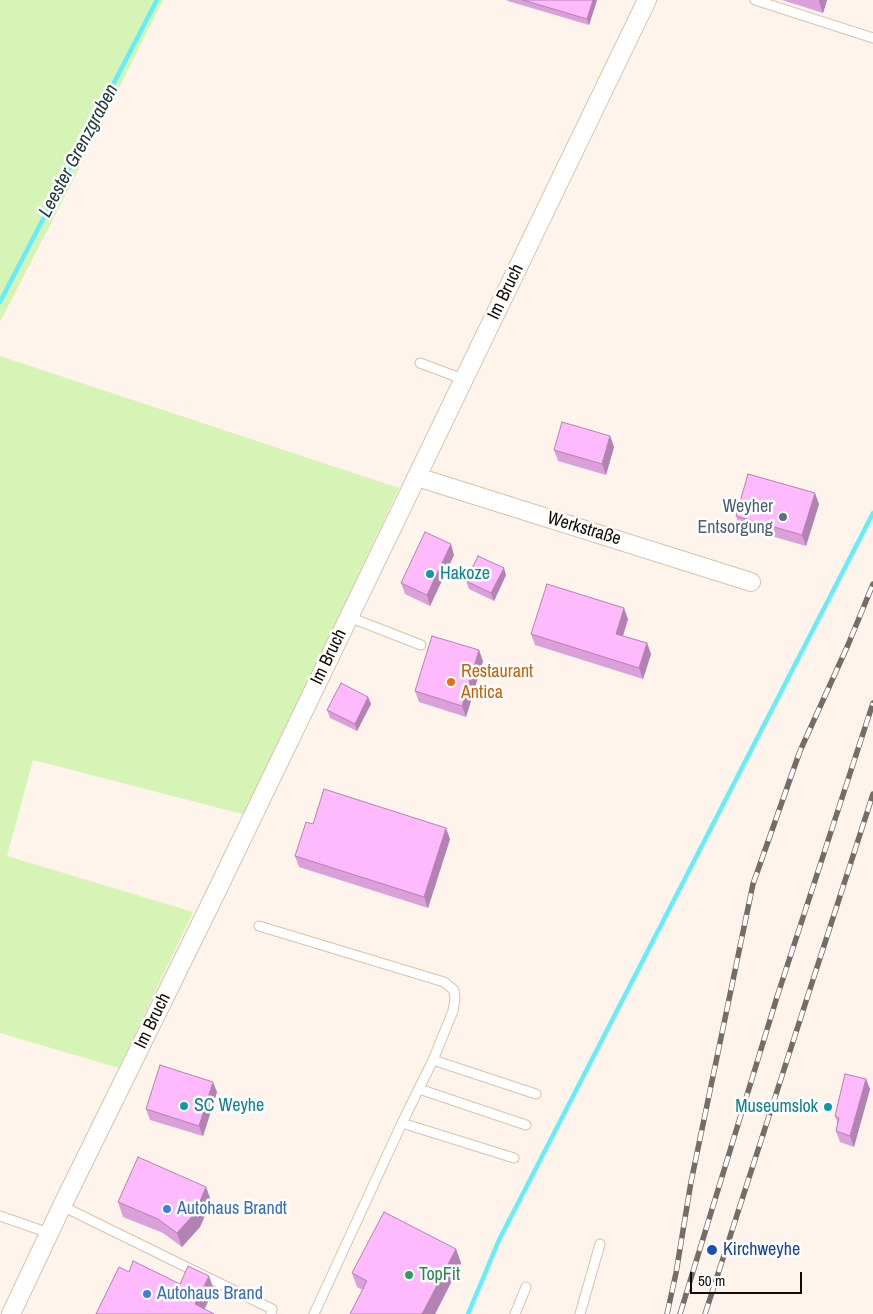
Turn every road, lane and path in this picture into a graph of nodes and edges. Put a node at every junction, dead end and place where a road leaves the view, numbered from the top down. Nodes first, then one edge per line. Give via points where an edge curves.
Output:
1 (647, 0) edge
2 (755, 0) edge
3 (873, 38) edge
4 (420, 363) dead end
5 (463, 379) junction
6 (417, 476) junction
7 (751, 582) dead end
8 (349, 617) junction
9 (421, 645) dead end
10 (259, 926) dead end
11 (434, 1060) junction
12 (420, 1089) junction
13 (536, 1094) dead end
14 (402, 1123) junction
15 (526, 1125) dead end
16 (514, 1158) dead end
17 (62, 1206) junction
18 (0, 1216) edge
19 (49, 1232) junction
20 (600, 1244) dead end
21 (526, 1286) dead end
22 (11, 1314) edge
23 (272, 1314) edge
24 (314, 1314) edge
25 (516, 1314) edge
26 (580, 1314) edge

1 - 5 street, Im Bruch
2 - 3 lane
4 - 5 lane
5 - 6 street, Im Bruch
6 - 7 street, Werkstraße
6 - 8 street, Im Bruch
8 - 9 lane
8 - 17 street, Im Bruch
10 - 11 lane via 444,982 454,990 455,999
11 - 12 lane
11 - 13 lane
12 - 14 lane
12 - 15 lane
14 - 16 lane
14 - 24 lane
17 - 19 street, Im Bruch
17 - 23 lane via 272,1309
18 - 19 lane
19 - 22 street, Im Bruch
20 - 26 lane
21 - 25 lane

